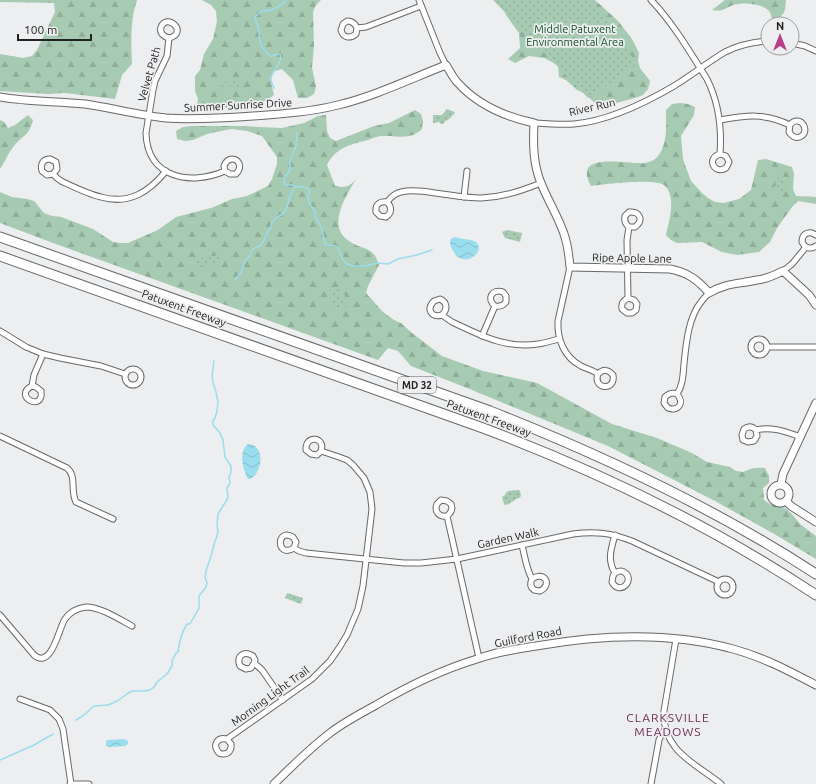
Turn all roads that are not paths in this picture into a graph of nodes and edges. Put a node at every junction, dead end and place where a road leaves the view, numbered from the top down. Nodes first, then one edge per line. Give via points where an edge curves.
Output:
1 (419, 0) edge
2 (654, 1) edge
3 (421, 6) junction
4 (357, 28) dead end
5 (169, 38) dead end
6 (760, 42) edge
7 (800, 45) edge
8 (815, 49) edge
9 (446, 65) junction
10 (700, 68) junction
11 (0, 97) edge
12 (148, 116) junction
13 (720, 120) junction
14 (534, 123) junction
15 (790, 125) dead end
16 (720, 154) dead end
17 (166, 171) junction
18 (225, 171) dead end
19 (467, 171) dead end
20 (53, 174) dead end
21 (541, 183) junction
22 (464, 197) junction
23 (387, 202) dead end
24 (629, 227) dead end
25 (816, 235) edge
26 (0, 237) edge
27 (816, 246) edge
28 (806, 247) junction
29 (0, 256) edge
30 (570, 267) junction
31 (627, 269) junction
32 (783, 271) junction
33 (709, 293) junction
34 (628, 298) dead end
35 (816, 305) edge
36 (495, 306) dead end
37 (442, 315) dead end
38 (0, 331) edge
39 (482, 336) junction
40 (559, 339) junction
41 (767, 347) dead end
42 (816, 348) edge
43 (43, 354) junction
44 (125, 374) dead end
45 (598, 374) dead end
46 (32, 386) dead end
47 (677, 394) dead end
48 (816, 403) edge
49 (756, 430) dead end
50 (0, 436) edge
51 (801, 437) junction
52 (321, 451) dead end
53 (781, 484) junction
54 (786, 501) junction
55 (447, 516) dead end
56 (113, 519) dead end
57 (816, 522) edge
58 (615, 535) junction
59 (522, 545) junction
60 (294, 548) dead end
61 (366, 559) junction
62 (457, 559) junction
63 (615, 573) dead end
64 (816, 574) edge
65 (532, 579) dead end
66 (719, 582) dead end
67 (816, 595) edge
68 (0, 615) edge
69 (132, 626) dead end
70 (676, 639) junction
71 (479, 658) junction
72 (254, 663) dead end
73 (816, 685) edge
74 (20, 699) dead end
75 (283, 700) junction
76 (665, 729) junction
77 (227, 739) dead end
78 (70, 784) edge
79 (89, 784) edge
80 (274, 784) edge
81 (651, 784) edge
82 (722, 784) edge

1 - 3 street, River Run
2 - 10 street
3 - 4 street
3 - 9 street, River Run
5 - 12 street, Velvet Path via 167,56 153,90
6 - 10 street, River Run via 734,47
7 - 8 street
9 - 12 street, Summer Sunrise Drive via 338,106 281,114 198,120
9 - 14 street, River Run via 465,90 485,105 505,115
10 - 13 street via 711,87
10 - 14 street, River Run via 651,98 621,112 576,124
11 - 12 street, Summer Sunrise Drive via 84,104
12 - 17 street, Velvet Path via 148,146 156,162
13 - 15 street via 762,116
13 - 16 street
14 - 21 street via 534,154
17 - 18 street via 183,178 210,177
17 - 20 street via 148,190 134,197 117,200 97,196 61,181
19 - 22 street
21 - 22 street via 503,195 484,198
21 - 30 street via 564,233
22 - 23 street via 418,190 402,191 393,195
24 - 31 street
25 - 28 street via 809,232 803,236 802,242
26 - 64 highway, Patuxent Freeway / MD 32 via 532,428 613,462 685,498 774,547
27 - 28 street
28 - 32 street
29 - 67 highway, Patuxent Freeway / MD 32 via 531,446 677,513 764,562
30 - 31 street, Ripe Apple Lane
30 - 40 street via 558,321
31 - 33 street, Ripe Apple Lane via 676,270 695,278
31 - 34 street
32 - 33 street via 759,280 722,286
32 - 35 street
33 - 47 street via 700,302 692,321 687,339 682,383
36 - 39 street
37 - 39 street
38 - 43 street
39 - 40 street via 516,345 539,344
40 - 45 street via 573,360
41 - 42 street
43 - 44 street via 101,366
43 - 46 street
48 - 51 street
49 - 51 street via 772,428
50 - 56 street via 70,470 76,502
51 - 53 street via 783,474
52 - 61 street, Morning Light Trail via 347,460 360,472 368,485 372,509
53 - 54 street via 790,492
53 - 54 street via 772,488 771,496 777,503
54 - 57 street
55 - 62 street
58 - 59 street, Garden Walk via 590,532
58 - 63 street via 610,558
58 - 66 street, Garden Walk
59 - 62 street, Garden Walk
59 - 65 street
60 - 61 street, Garden Walk via 306,553
61 - 62 street, Garden Walk via 404,563
61 - 75 street, Morning Light Trail via 361,597 347,635 330,661 312,679
62 - 71 street
68 - 69 street via 34,656 39,658 48,655 67,617 76,610 99,609
70 - 71 street, Guilford Road via 591,638
70 - 73 street, Guilford Road via 735,649 777,665
70 - 76 street via 665,706
71 - 80 street, Guilford Road via 408,687 343,724 312,747
72 - 75 street
74 - 78 street via 50,710 59,718
75 - 77 street, Morning Light Trail
76 - 81 street via 659,740
76 - 82 street via 678,752
78 - 79 street

